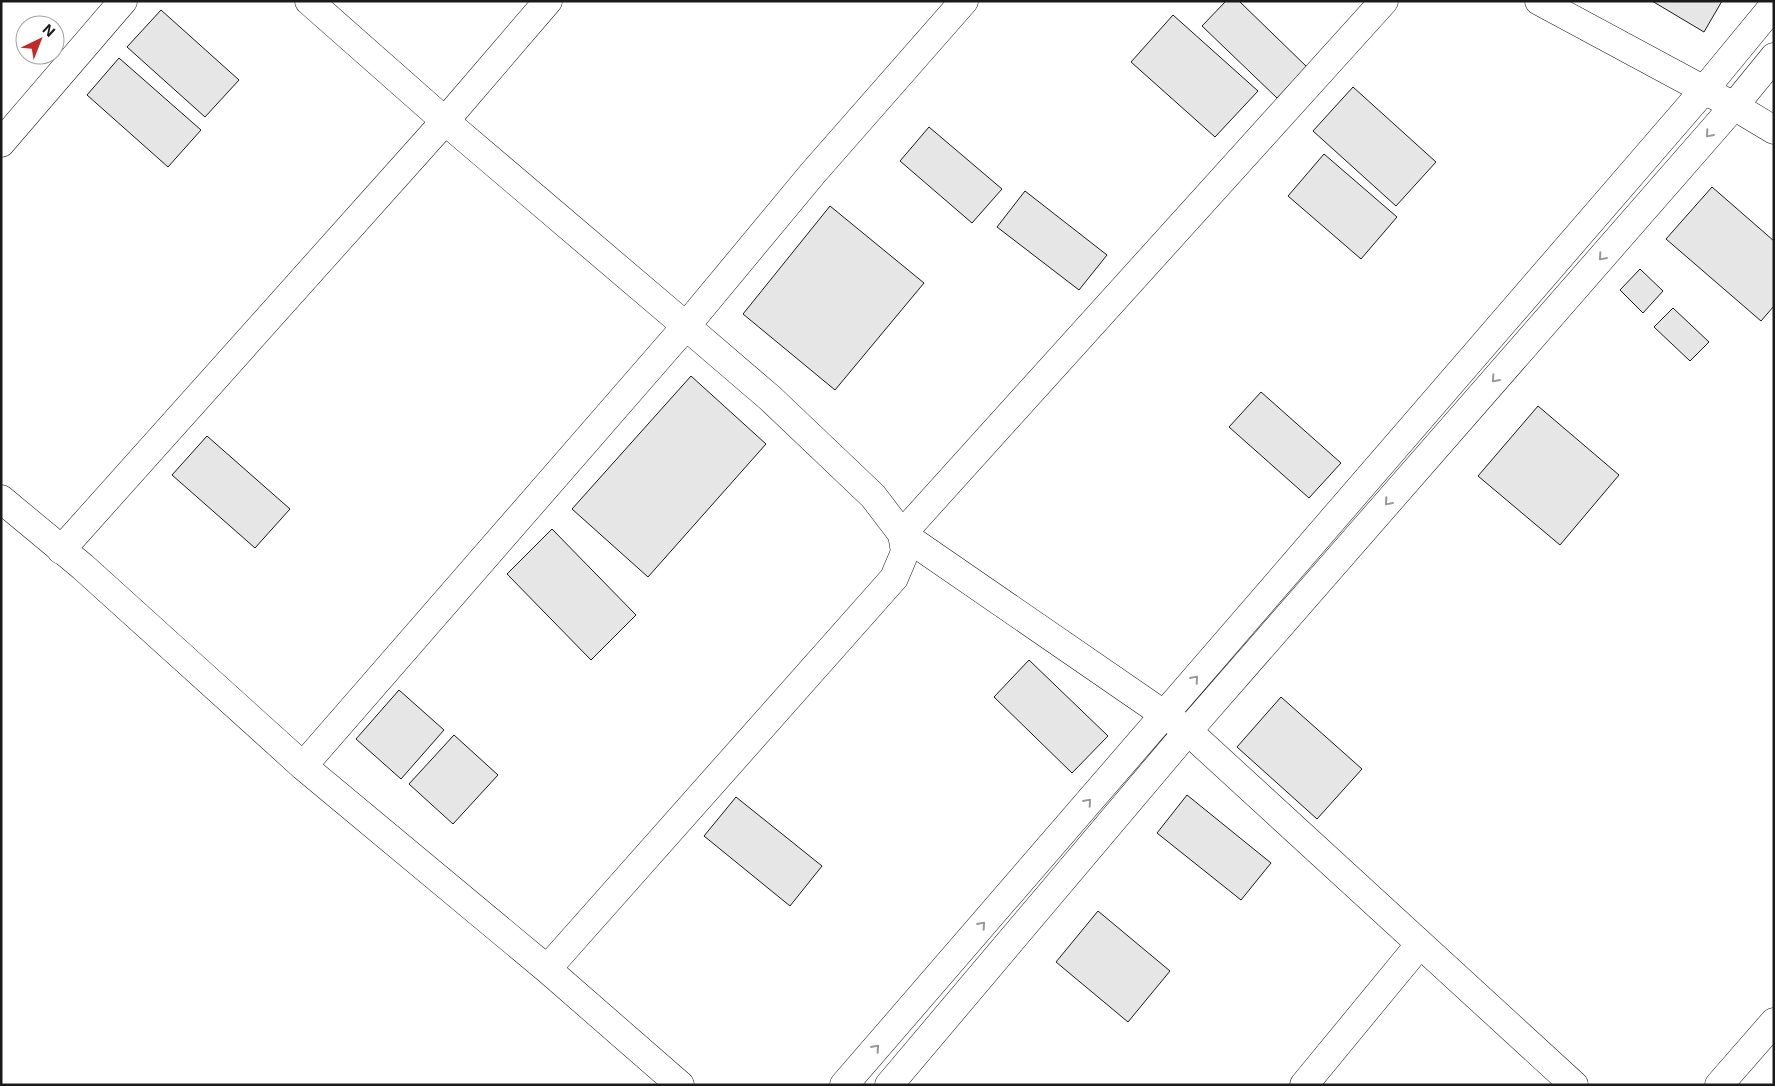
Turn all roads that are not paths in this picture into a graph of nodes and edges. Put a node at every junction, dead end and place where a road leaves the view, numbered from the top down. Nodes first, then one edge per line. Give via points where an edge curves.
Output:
1 (123, 1) edge
2 (309, 1) edge
3 (548, 1) edge
4 (964, 1) edge
5 (1384, 1) edge
6 (1540, 1) edge
7 (1774, 5) edge
8 (1774, 57) edge
9 (1704, 90) junction
10 (1734, 106) junction
11 (445, 121) junction
12 (1774, 130) edge
13 (1, 143) edge
14 (686, 326) junction
15 (1, 499) edge
16 (902, 534) junction
17 (61, 550) junction
18 (1164, 714) junction
19 (1188, 731) junction
20 (303, 766) junction
21 (1420, 944) junction
22 (547, 969) junction
23 (1774, 1022) edge
24 (680, 1085) edge
25 (844, 1085) edge
26 (888, 1085) edge
27 (1304, 1085) edge
28 (1574, 1085) edge
29 (1719, 1085) edge

1 - 13 street
2 - 11 street
3 - 11 street
4 - 14 street via 813,173
5 - 16 street
6 - 9 street
7 - 9 street
8 - 10 street
9 - 10 street
18 -> 9 street
10 - 12 street
10 -> 19 street
11 - 14 street
11 - 17 street
14 - 16 street via 770,398 873,496
14 - 20 street
15 - 17 street
16 - 18 street
16 - 22 street via 905,552 894,578
17 - 20 street
18 - 19 street
25 -> 18 street
19 - 21 street
19 - 26 street
20 - 22 street
21 - 27 street
21 - 28 street
22 - 24 street
23 - 29 street

